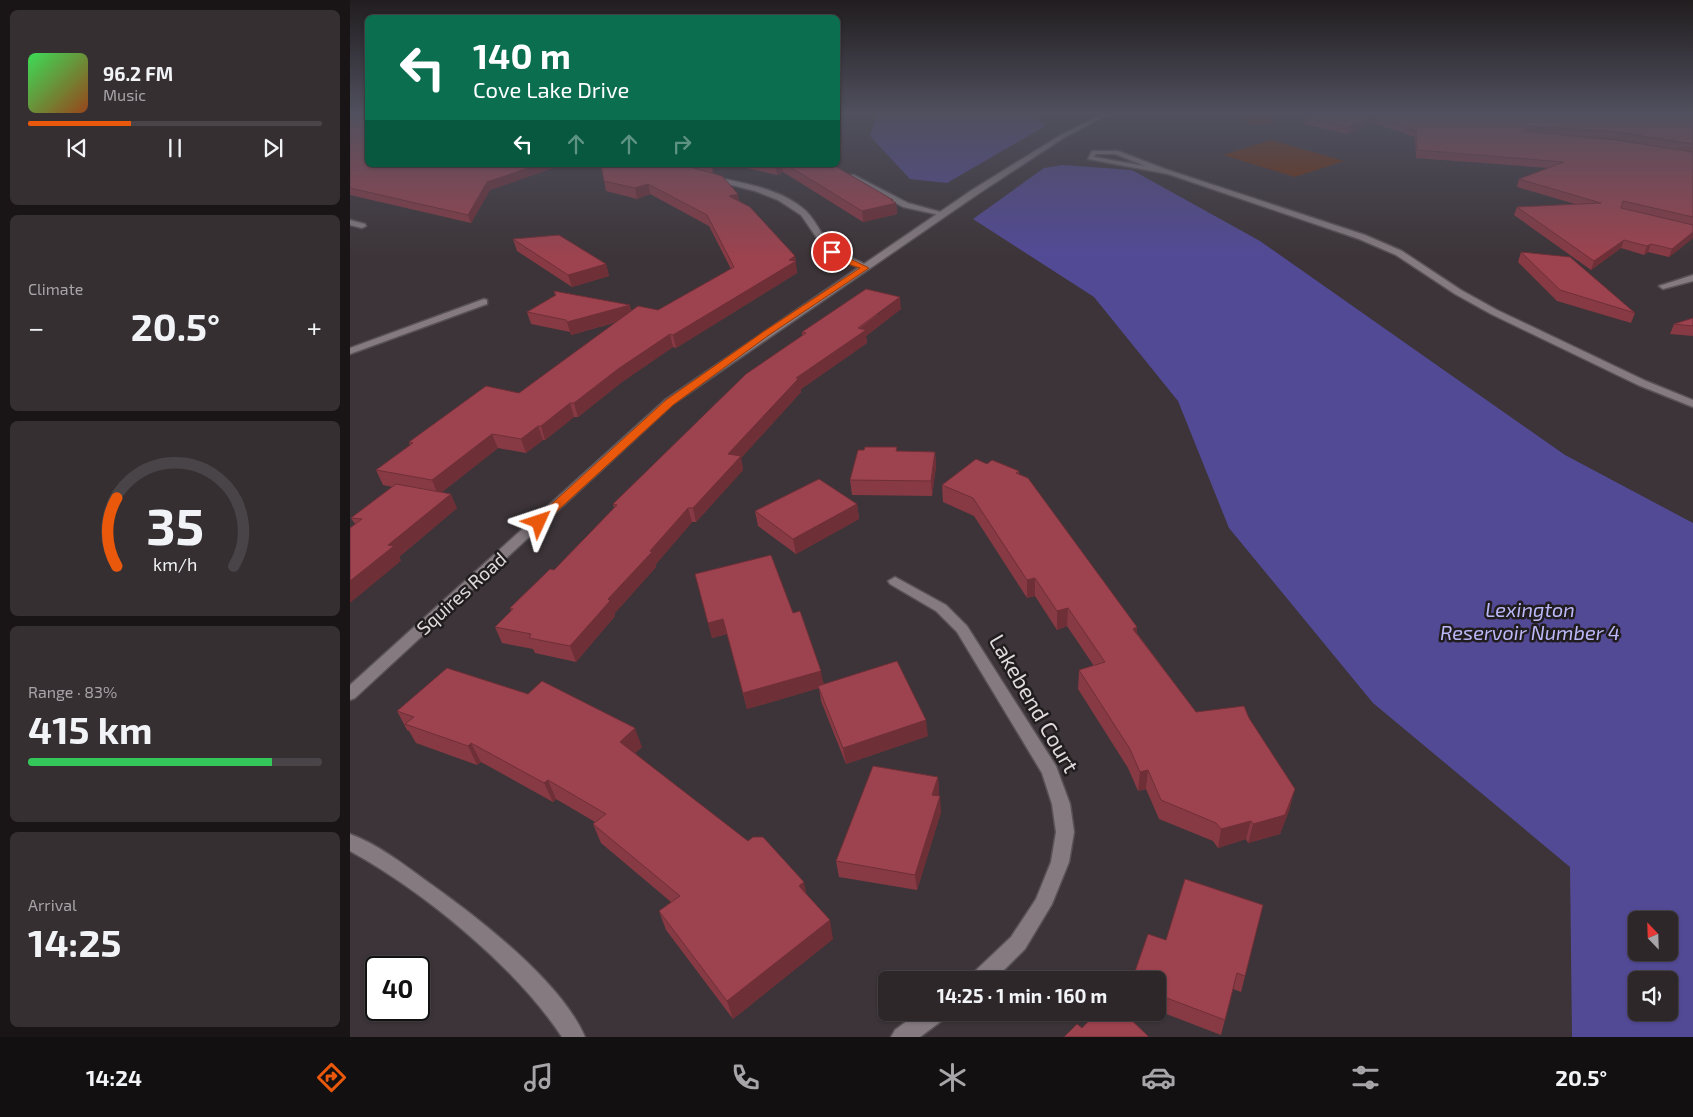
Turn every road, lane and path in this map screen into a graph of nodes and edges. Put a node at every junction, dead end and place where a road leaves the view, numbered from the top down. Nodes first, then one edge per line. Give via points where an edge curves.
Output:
1 (1024, 160) edge
2 (1106, 160) edge
3 (1137, 160) edge
4 (1162, 170) junction
5 (705, 176) edge
6 (852, 176) edge
7 (944, 214) junction
8 (350, 222) edge
9 (362, 226) dead end
10 (866, 268) junction
11 (1693, 278) edge
12 (1663, 286) dead end
13 (484, 302) dead end
14 (350, 351) edge
15 (1693, 404) edge
16 (895, 581) dead end
17 (350, 694) edge
18 (350, 842) edge
19 (989, 971) edge
20 (924, 1021) edge
21 (574, 1037) edge
22 (902, 1037) edge

1 - 7 street, Squires Road
2 - 4 street
3 - 4 street
4 - 15 street via 1276,207 1399,253 1494,312
5 - 10 street via 786,201 802,212 832,252 847,262
6 - 7 street via 906,205
7 - 10 street, Squires Road
8 - 9 street
10 - 17 street, Squires Road via 670,402
11 - 12 street
13 - 14 street
16 - 19 street, Lakebend Court via 941,608 962,629 1050,771 1061,804 1065,832 1060,862 1043,904 1018,943
18 - 21 street via 406,876 487,938 526,975
20 - 22 street

